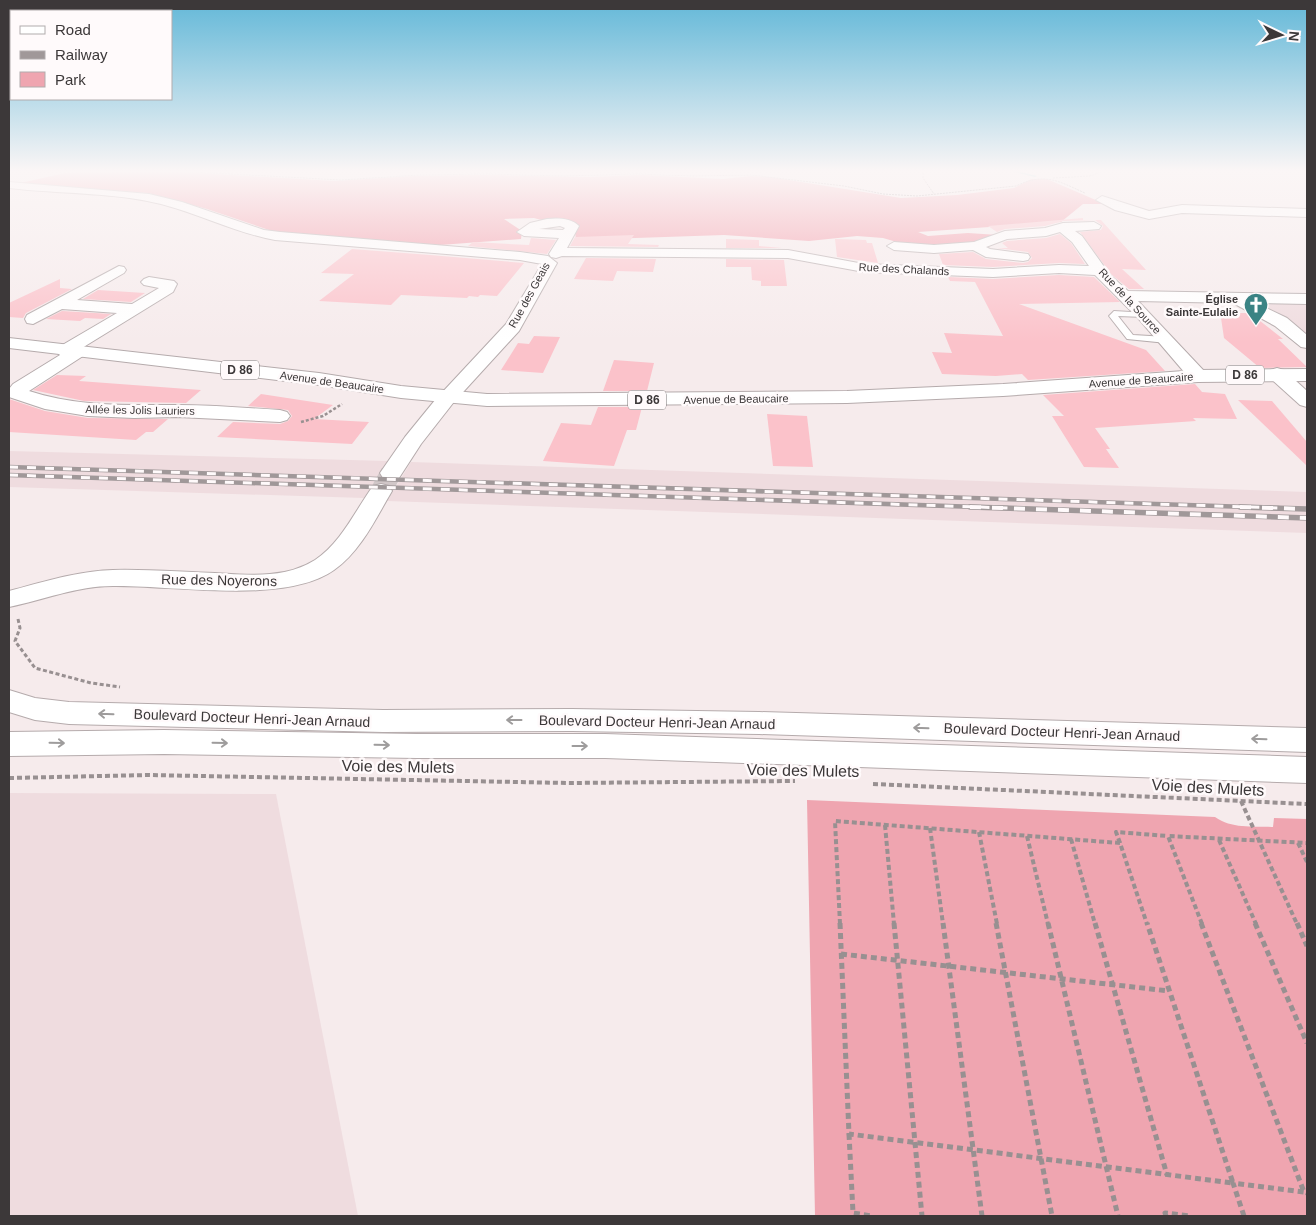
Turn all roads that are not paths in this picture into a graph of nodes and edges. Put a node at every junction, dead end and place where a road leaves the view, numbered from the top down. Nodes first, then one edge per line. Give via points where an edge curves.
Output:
1 (244, 227) edge
2 (1075, 227) edge
3 (1062, 228) junction
4 (568, 234) dead end
5 (894, 246) dead end
6 (976, 246) junction
7 (934, 248) junction
8 (553, 257) junction
9 (1059, 269) junction
10 (119, 270) dead end
11 (1101, 271) junction
12 (956, 272) junction
13 (149, 282) dead end
14 (1124, 296) junction
15 (1234, 297) junction
16 (1307, 299) edge
17 (58, 304) junction
18 (135, 309) junction
19 (1144, 314) junction
20 (33, 319) dead end
21 (1167, 340) junction
22 (1307, 343) edge
23 (9, 345) edge
24 (71, 351) junction
25 (1292, 374) edge
26 (1198, 376) junction
27 (447, 398) junction
28 (1307, 401) edge
29 (280, 416) road end
30 (12, 610) edge
31 (9, 701) edge
32 (1307, 740) edge
33 (9, 744) edge
34 (1307, 770) edge

1 - 8 street, Rue des Chalands via 264,234 290,237 543,259
2 - 3 street
3 - 6 street via 1005,235
3 - 11 street, Rue de la Source via 1077,239
4 - 8 street, Rue des Geais
5 - 7 street
6 - 7 street
6 - 9 street via 986,253 1033,258
7 - 12 street
8 - 12 street, Rue des Chalands via 788,254 864,268
8 - 27 street, Rue des Geais via 513,327
9 - 11 street, Rue des Chalands
9 - 12 street, Rue des Chalands
10 - 17 street
11 - 14 street, Rue de la Source
13 - 18 street via 169,284 168,289
14 - 15 street
14 - 19 street, Rue de la Source
15 - 16 street
15 - 22 street via 1281,322
17 - 18 street
17 - 20 street
18 - 24 street
19 - 21 street, Rue de la Source
19 - 21 lane via 1117,313 1113,316 1130,337
21 - 26 street, Rue de la Source
23 - 24 street, Avenue de Beaucaire / D 86
24 - 27 street, Avenue de Beaucaire / D 86 via 319,379
24 - 29 street, Allée les Jolis Lauriers via 16,393 45,403 88,410
25 - 26 street, Avenue de Beaucaire / D 86
25 - 28 street
26 - 27 street, Avenue de Beaucaire / D 86 via 847,397 685,400
27 - 30 street, Rue des Noyerons via 412,440 341,553 307,576 264,583 112,578 81,581 48,589
32 -> 31 street, Boulevard Docteur Henri-Jean Arnaud via 759,723 161,716 69,713 35,709
33 -> 34 street, Boulevard Docteur Henri-Jean Arnaud via 164,742 614,746

